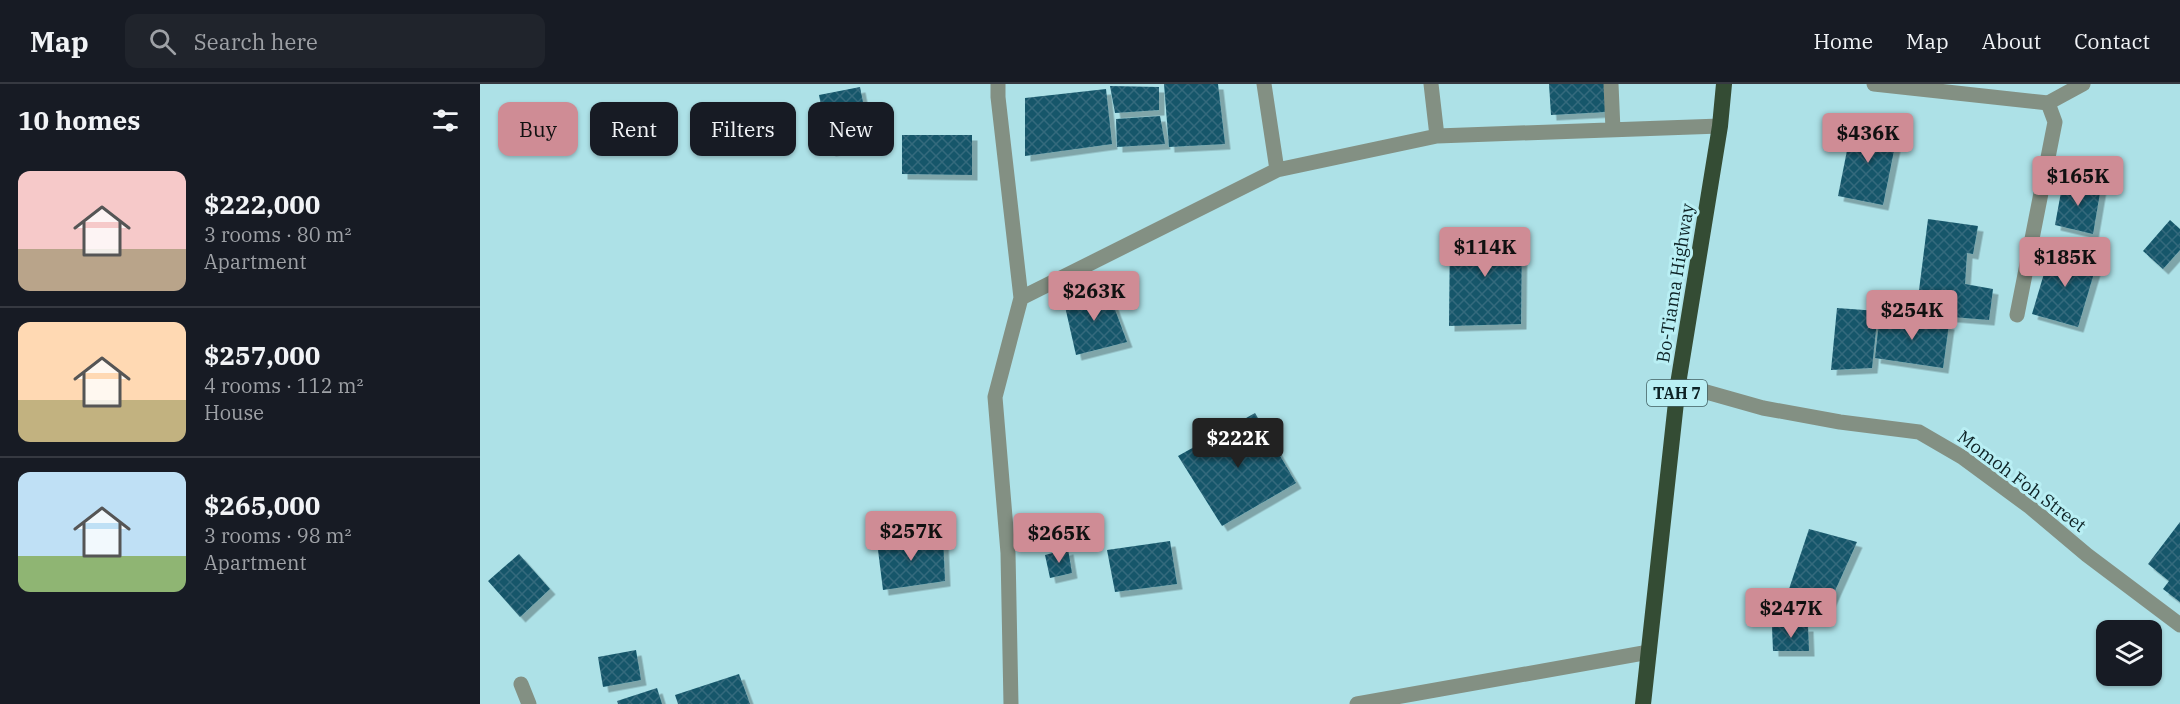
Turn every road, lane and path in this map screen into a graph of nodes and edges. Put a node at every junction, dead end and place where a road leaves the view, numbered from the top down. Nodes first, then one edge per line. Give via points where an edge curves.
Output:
1 (998, 84) edge
2 (1264, 84) edge
3 (1431, 84) edge
4 (1611, 84) edge
5 (1724, 84) edge
6 (1874, 84) edge
7 (2083, 84) edge
8 (2048, 103) junction
9 (1720, 126) junction
10 (1613, 130) junction
11 (1437, 136) junction
12 (1277, 170) junction
13 (1021, 298) junction
14 (2017, 315) dead end
15 (1678, 384) junction
16 (2180, 625) edge
17 (1648, 652) junction
18 (521, 684) dead end
19 (529, 704) edge
20 (1011, 704) edge
21 (1357, 704) edge
22 (1643, 704) edge

1 - 13 street
2 - 12 street
3 - 11 street
4 - 10 street
5 - 9 highway, Bo-Tiama Highway / TAH 7
6 - 8 street
7 - 8 street
8 - 14 street via 2055,122
9 - 10 street
9 - 15 highway, Bo-Tiama Highway / TAH 7
10 - 11 street
11 - 12 street
12 - 13 street
13 - 20 street via 995,397 1008,553
15 - 16 street, Momoh Foh Street via 1763,408 1919,432 1962,457 2030,507
15 - 17 highway, Bo-Tiama Highway / TAH 7
17 - 21 street
17 - 22 highway, Bo-Tiama Highway / TAH 7
18 - 19 street

